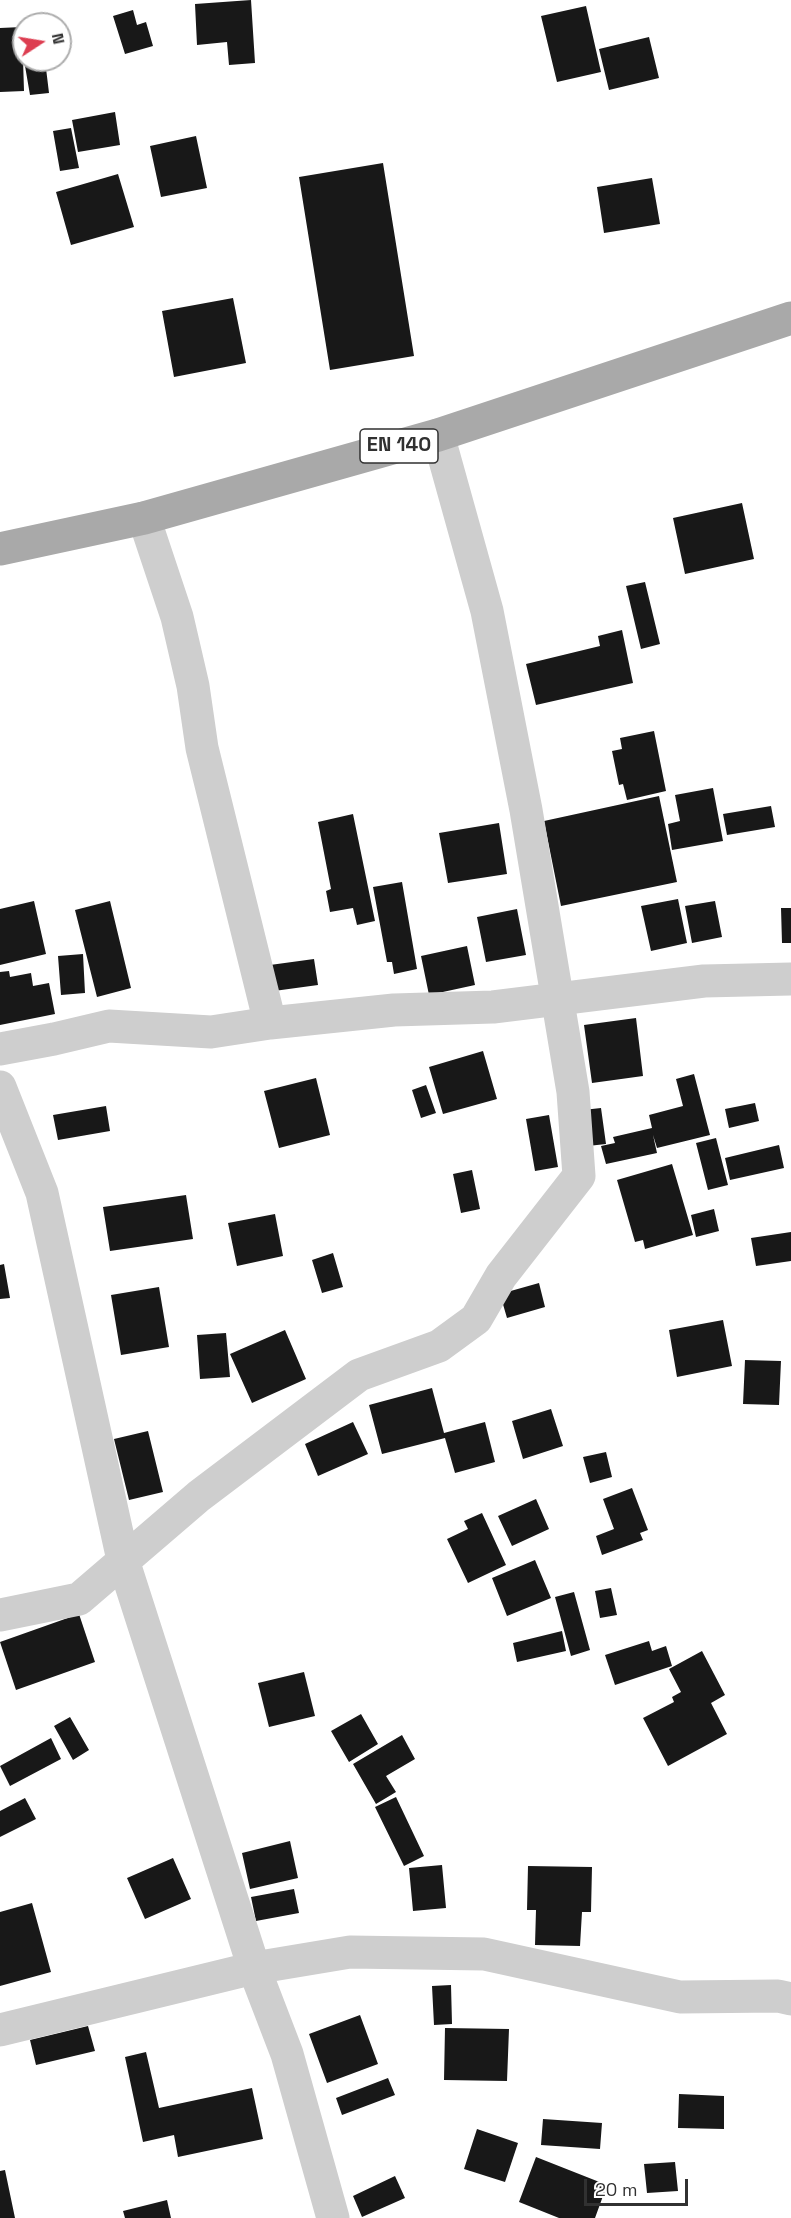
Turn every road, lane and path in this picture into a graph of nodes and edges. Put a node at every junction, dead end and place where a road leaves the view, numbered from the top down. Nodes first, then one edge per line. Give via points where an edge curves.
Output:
1 (791, 318) edge
2 (438, 435) junction
3 (144, 518) junction
4 (0, 549) edge
5 (791, 979) edge
6 (557, 999) junction
7 (270, 1023) junction
8 (0, 1049) edge
9 (0, 1087) edge
10 (123, 1560) junction
11 (0, 1615) edge
12 (254, 1968) junction
13 (791, 1999) edge
14 (0, 2030) edge
15 (333, 2218) edge

1 - 2 main road, EN 140
2 - 3 main road, EN 140
2 - 6 street via 487,610
3 - 4 main road, EN 140
3 - 7 street via 177,617 202,748
5 - 6 street via 704,981
6 - 7 street
6 - 10 street via 573,1092 579,1176 501,1276 476,1319 439,1346 359,1375 199,1496
7 - 8 street via 211,1032 109,1026
9 - 10 street via 42,1192
10 - 11 street via 79,1599
10 - 12 street
12 - 13 street via 350,1952 484,1954 680,1997
12 - 14 street
12 - 15 street via 287,2054

